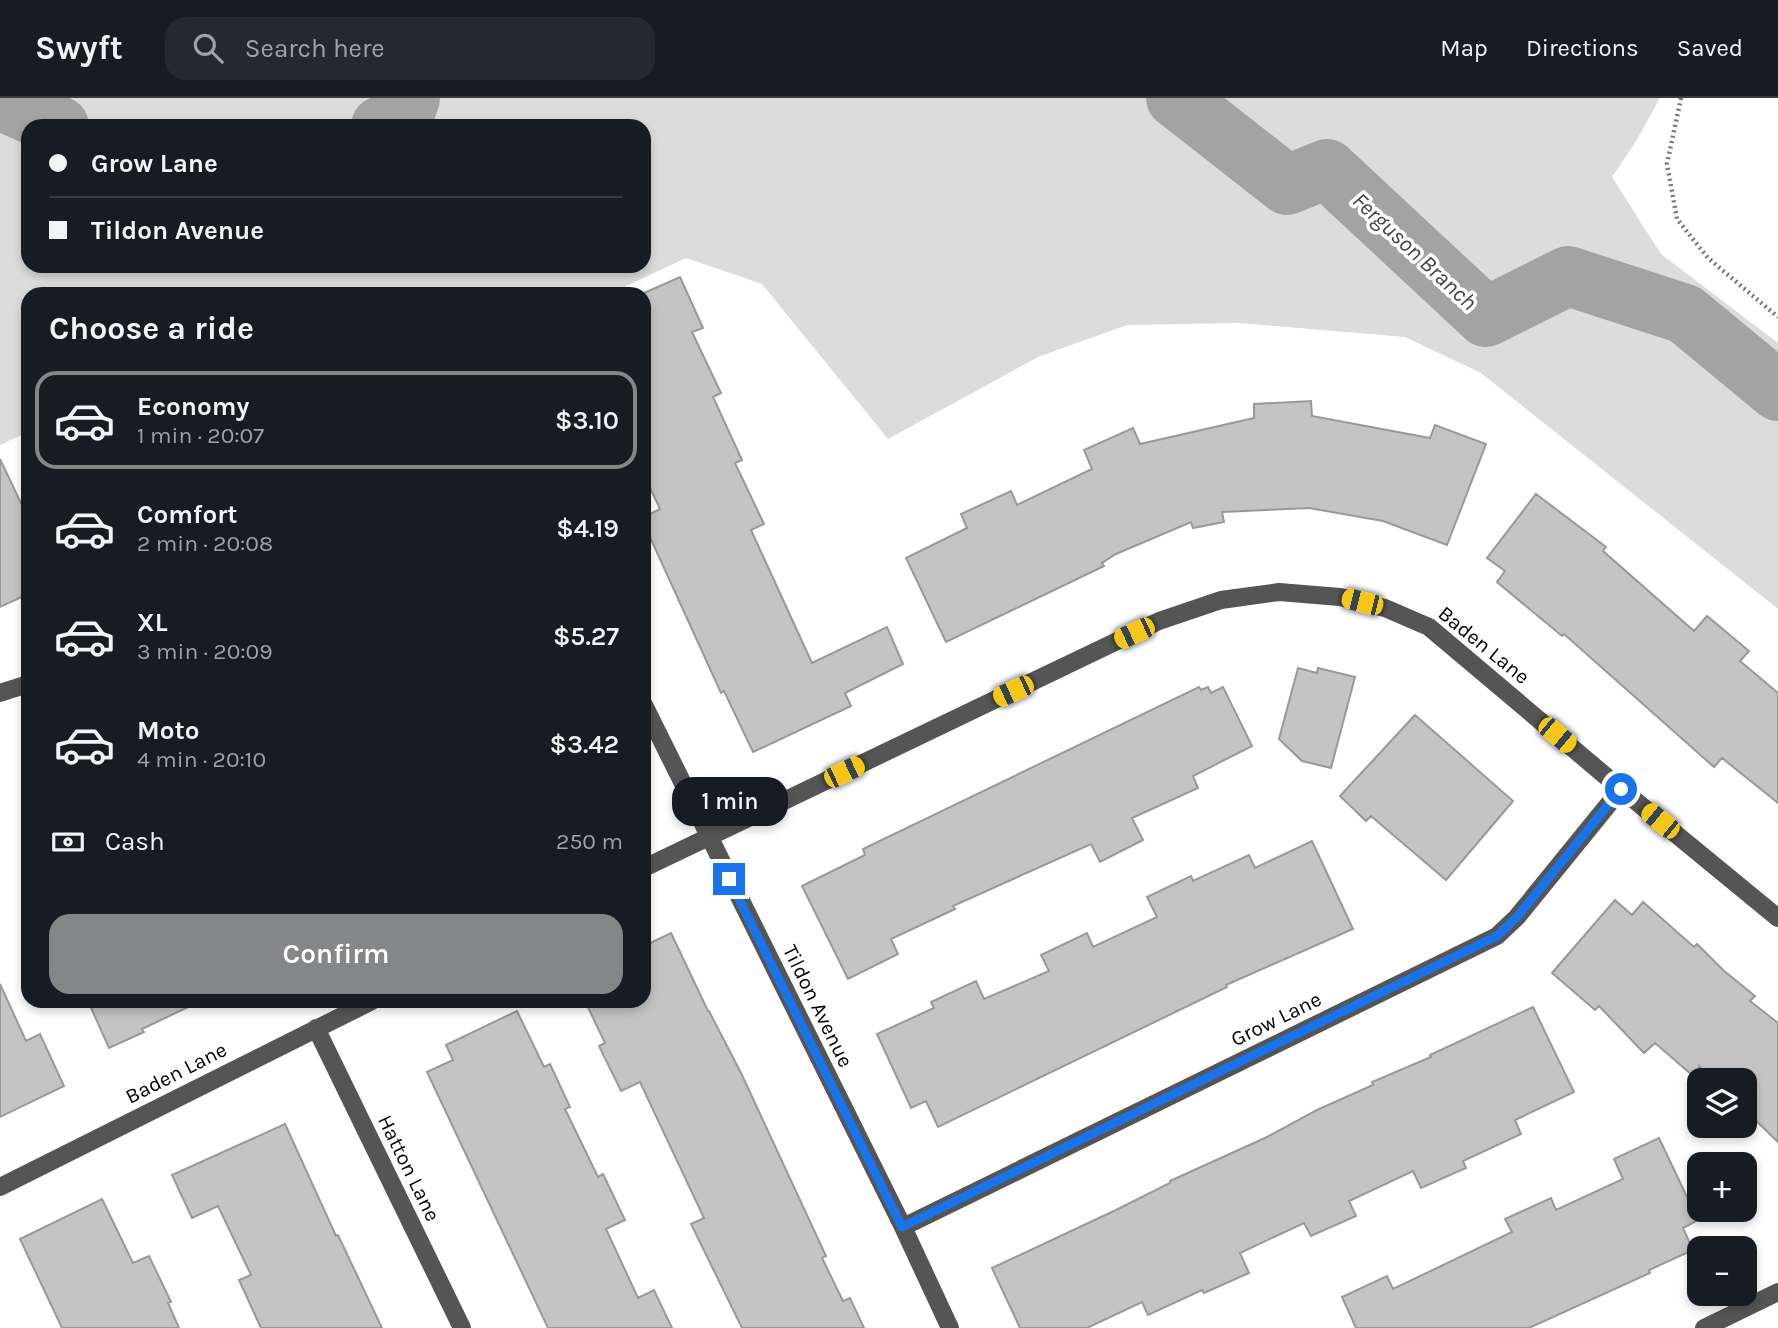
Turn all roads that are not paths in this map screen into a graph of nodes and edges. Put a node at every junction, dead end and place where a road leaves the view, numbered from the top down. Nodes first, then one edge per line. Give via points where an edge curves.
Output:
1 (21, 686) edge
2 (0, 693) edge
3 (651, 719) edge
4 (1621, 789) junction
5 (708, 836) junction
6 (651, 864) edge
7 (1778, 918) edge
8 (357, 1008) edge
9 (316, 1028) junction
10 (0, 1187) edge
11 (902, 1227) junction
12 (1778, 1292) edge
13 (462, 1328) edge
14 (950, 1328) edge
15 (1704, 1328) edge

1 - 2 street
3 - 5 street, Tildon Avenue
4 - 5 street, Baden Lane via 1429,627 1385,608 1339,597 1279,592 1221,600 1158,621
4 - 7 street, Baden Lane
4 - 11 street, Grow Lane via 1497,936
5 - 6 street, Baden Lane
5 - 11 street, Tildon Avenue
8 - 9 street, Baden Lane
9 - 10 street, Baden Lane
9 - 13 street, Hatton Lane
11 - 14 street, Tildon Avenue
12 - 15 street

